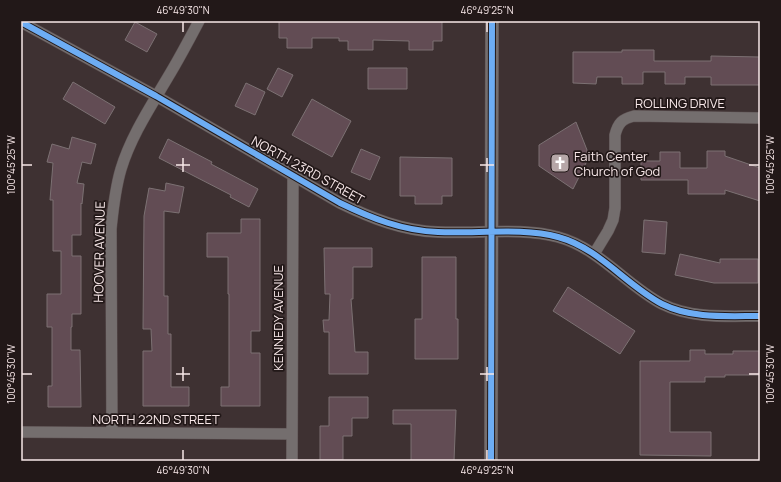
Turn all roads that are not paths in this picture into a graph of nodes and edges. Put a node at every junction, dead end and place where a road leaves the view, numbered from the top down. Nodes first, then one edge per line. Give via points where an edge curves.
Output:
1 (199, 21) edge
2 (492, 21) edge
3 (21, 22) edge
4 (156, 96) junction
5 (760, 118) edge
6 (293, 176) junction
7 (491, 233) junction
8 (594, 254) junction
9 (760, 316) edge
10 (21, 432) edge
11 (112, 432) junction
12 (292, 434) junction
13 (292, 461) edge
14 (491, 461) edge

1 - 4 street, HOOVER AVENUE
2 - 7 street
3 - 4 street, NORTH 23RD STREET
4 - 6 street, NORTH 23RD STREET
4 - 11 street, HOOVER AVENUE via 126,153 114,199 111,229
5 - 8 street, ROLLING DRIVE via 634,116 620,122 615,135 613,220
6 - 7 street, NORTH 23RD STREET via 351,208 391,224 437,232
6 - 12 street, KENNEDY AVENUE
7 - 8 street, NORTH 23RD STREET via 547,234 573,242
7 - 14 street
8 - 9 street, NORTH 23RD STREET via 641,291 672,308 695,314
10 - 11 street, NORTH 22ND STREET
11 - 12 street, NORTH 22ND STREET
12 - 13 street, KENNEDY AVENUE

